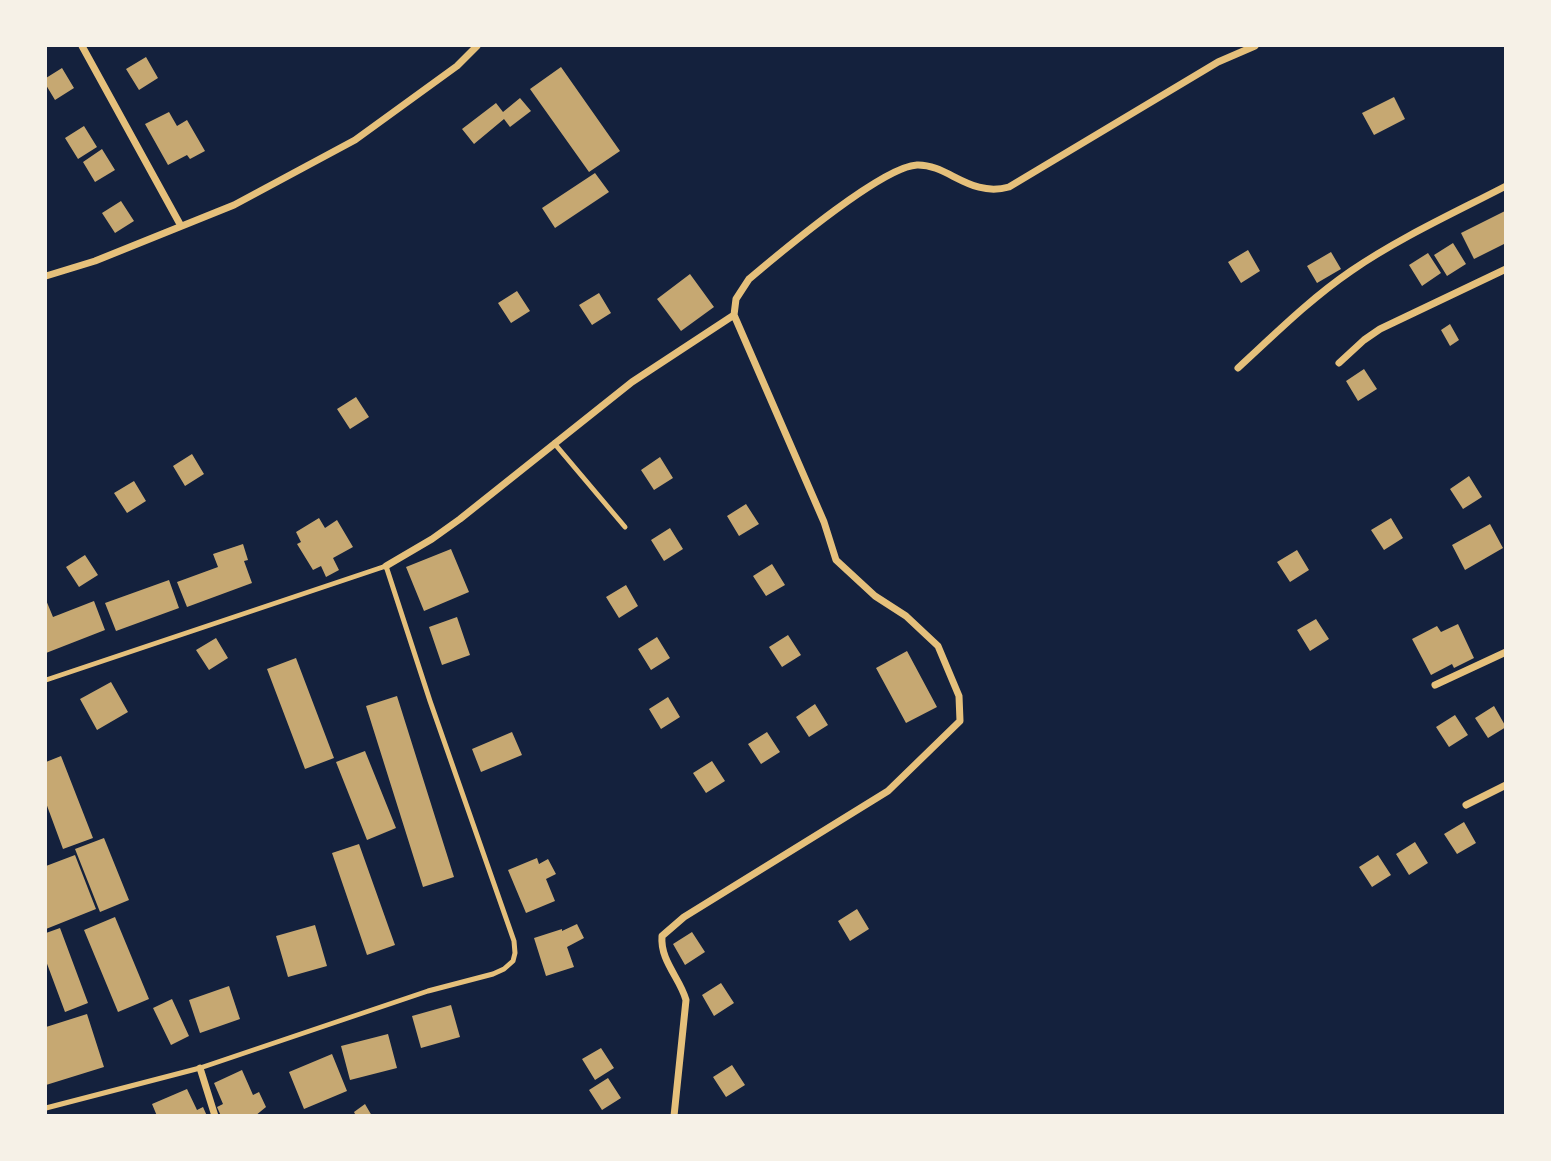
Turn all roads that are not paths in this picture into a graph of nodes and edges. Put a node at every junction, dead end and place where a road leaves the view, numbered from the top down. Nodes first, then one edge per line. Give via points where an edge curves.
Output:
1 (82, 46) edge
2 (477, 46) edge
3 (1255, 46) edge
4 (1506, 186) edge
5 (181, 226) junction
6 (1506, 270) edge
7 (46, 276) edge
8 (734, 315) junction
9 (1339, 363) dead end
10 (1238, 368) dead end
11 (554, 443) junction
12 (625, 527) dead end
13 (386, 566) junction
14 (1506, 652) edge
15 (46, 680) edge
16 (1435, 685) dead end
17 (1506, 785) edge
18 (1466, 805) dead end
19 (200, 1068) junction
20 (46, 1108) edge
21 (215, 1115) edge
22 (674, 1115) edge

1 - 5 street
2 - 5 street via 457,66 355,140 233,205
3 - 8 street via 1218,62 1009,187 982,188 916,165 896,171 749,279 736,299
4 - 10 street via 1353,270
5 - 7 street
6 - 9 street via 1380,329
8 - 11 street via 632,382
8 - 22 street via 836,560 938,646 959,696 960,721 888,791 684,916 662,936 667,963 686,1000
11 - 12 lane
11 - 13 street via 460,519
13 - 15 lane
13 - 19 lane via 514,941 513,961 493,974
14 - 16 street
17 - 18 street
19 - 20 lane
19 - 21 street

